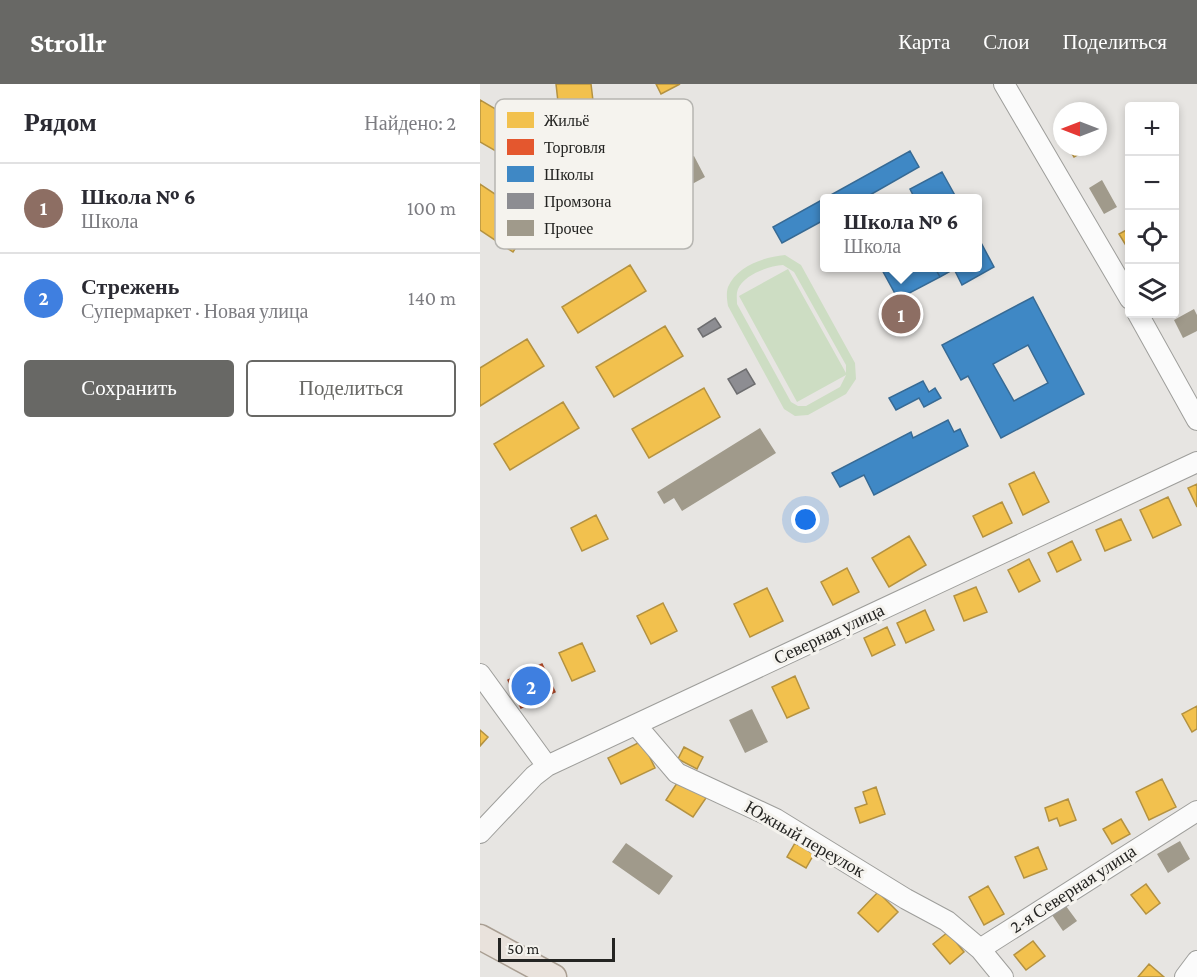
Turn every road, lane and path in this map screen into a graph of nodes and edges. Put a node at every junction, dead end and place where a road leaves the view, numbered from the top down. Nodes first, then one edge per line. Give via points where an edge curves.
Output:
1 (1004, 84) edge
2 (1125, 290) edge
3 (1140, 318) edge
4 (1197, 420) edge
5 (1197, 462) edge
6 (480, 674) edge
7 (636, 725) junction
8 (547, 766) junction
9 (1197, 811) edge
10 (480, 833) edge
11 (480, 937) edge
12 (980, 949) junction
13 (1197, 961) edge
14 (554, 977) edge
15 (1003, 977) edge
16 (1185, 977) edge

1 - 2 street
3 - 4 street
5 - 7 street, Северная улица
6 - 8 street
7 - 8 street, Северная улица
7 - 12 street, Южный переулок via 677,773 776,819 947,921
8 - 10 street, Северная улица
9 - 12 street, 2-я Северная улица
11 - 14 main road
12 - 15 street
13 - 16 street

